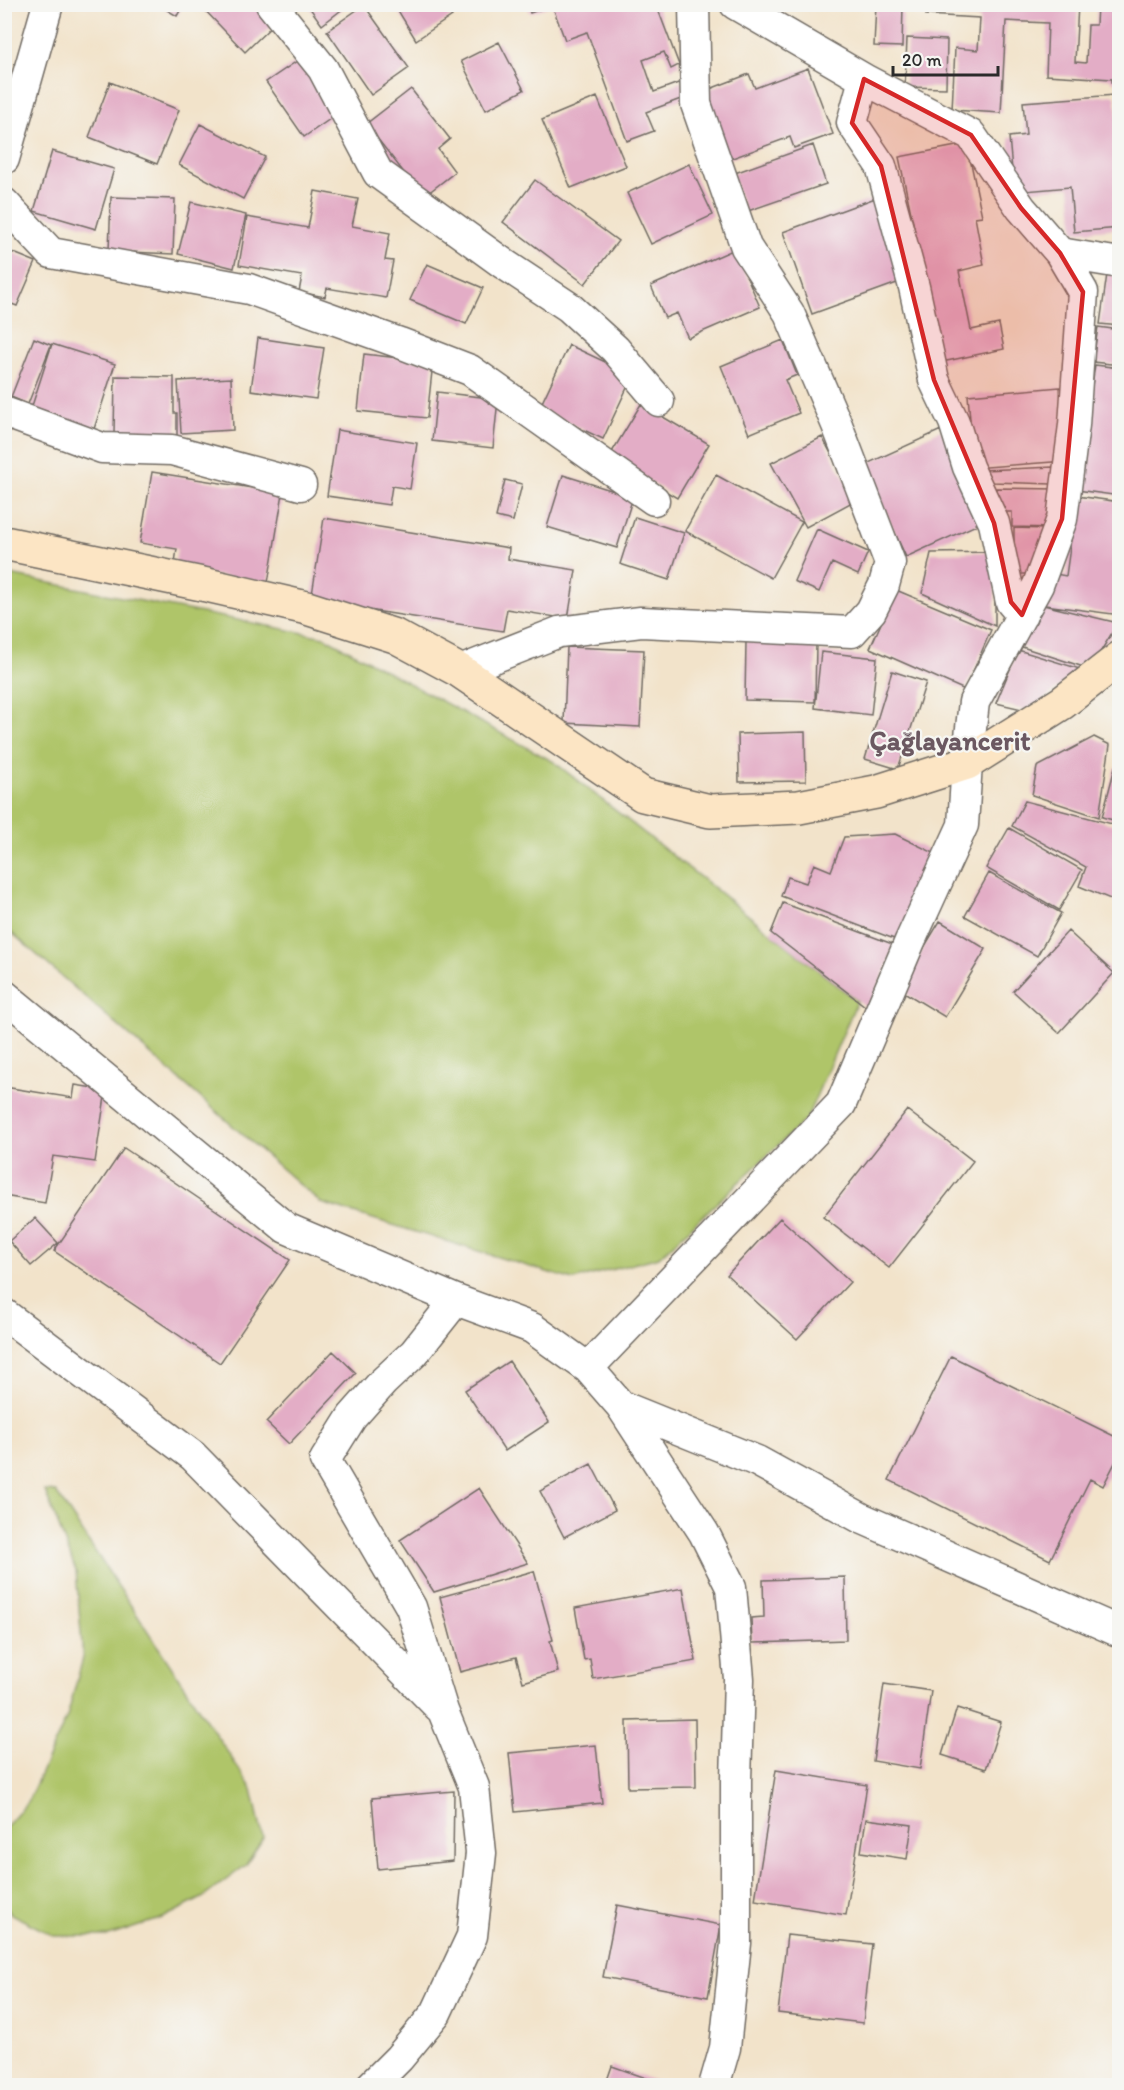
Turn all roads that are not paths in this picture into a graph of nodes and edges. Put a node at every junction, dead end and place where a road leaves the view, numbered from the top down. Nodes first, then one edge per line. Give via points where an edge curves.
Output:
1 (48, 4) edge
2 (271, 4) edge
3 (694, 4) edge
4 (735, 4) edge
5 (864, 79) junction
6 (4, 159) edge
7 (4, 203) edge
8 (1060, 253) junction
9 (1119, 263) edge
10 (658, 401) dead end
11 (4, 412) edge
12 (301, 485) dead end
13 (654, 500) dead end
14 (4, 543) edge
15 (1022, 615) junction
16 (1119, 658) edge
17 (460, 671) junction
18 (967, 763) junction
19 (4, 995) edge
20 (456, 1300) junction
21 (4, 1314) edge
22 (588, 1368) junction
23 (621, 1406) junction
24 (1119, 1632) edge
25 (443, 1711) junction
26 (370, 2085) edge
27 (714, 2085) edge

1 - 6 street
2 - 10 street via 323,69 378,173 569,307 615,349
3 - 17 street via 696,104 746,247 789,313 866,498 890,563 884,585 872,611 852,632 641,622 558,632
4 - 5 street
5 - 8 street via 971,135 1022,208
5 - 15 street via 852,123 881,166 934,380 994,523 1011,602
7 - 13 street via 51,253 249,289 470,370
8 - 9 street
8 - 15 street via 1083,292 1074,425 1062,519 1038,585
11 - 12 street via 102,448 172,450
14 - 17 main road via 307,608 395,636
15 - 18 street via 974,702
16 - 18 main road via 1062,703
17 - 18 main road via 643,795 710,810 799,807 876,792
18 - 22 street via 963,825 841,1104
19 - 20 street via 286,1228
20 - 22 street via 532,1328
20 - 25 street via 414,1353 352,1418 325,1460 411,1607
21 - 25 street via 193,1456
22 - 23 street
23 - 24 street via 757,1461 861,1518
23 - 27 street via 704,1533 731,1587 739,1679 736,1943 725,2048
25 - 26 street via 474,1787 481,1853 472,1936 436,2013 399,2058

